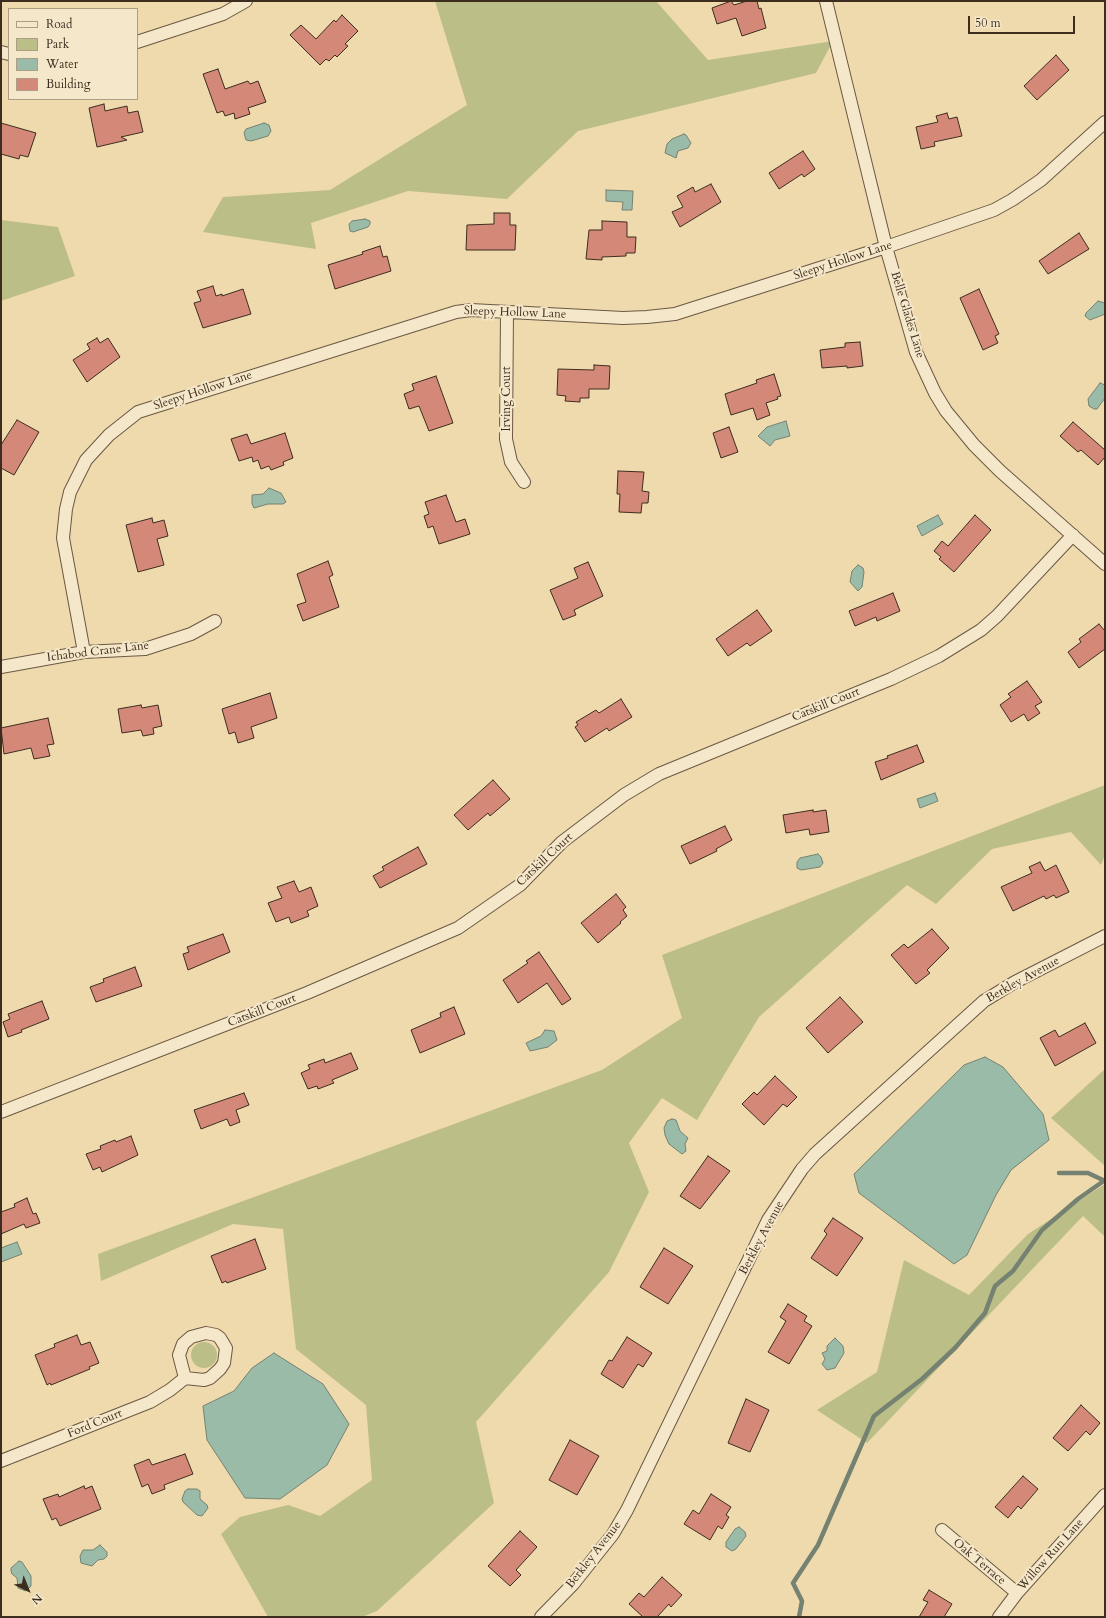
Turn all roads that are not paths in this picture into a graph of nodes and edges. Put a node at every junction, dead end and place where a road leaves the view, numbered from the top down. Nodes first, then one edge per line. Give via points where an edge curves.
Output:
1 (246, 1) edge
2 (826, 1) edge
3 (138, 42) edge
4 (1105, 122) edge
5 (886, 247) junction
6 (507, 312) junction
7 (524, 482) dead end
8 (1073, 535) junction
9 (1105, 564) edge
10 (215, 621) dead end
11 (84, 652) junction
12 (1, 667) edge
13 (1105, 936) edge
14 (1, 1112) edge
15 (185, 1378) dead end
16 (1, 1461) edge
17 (1105, 1495) edge
18 (942, 1530) dead end
19 (1017, 1593) junction
20 (541, 1617) edge
21 (999, 1617) edge

1 - 3 street via 223,14
2 - 5 street, Belle Glades Lane
4 - 5 street, Sleepy Hollow Lane via 1041,180 1012,200 966,221
5 - 6 street, Sleepy Hollow Lane via 676,314 623,318
5 - 8 street, Belle Glades Lane via 916,352 946,411 1000,471
6 - 7 street, Irving Court via 506,438 511,462
6 - 11 street, Sleepy Hollow Lane via 456,312 138,412 109,435 86,460 70,492 66,509 63,538
8 - 9 street, Belle Glades Lane
8 - 14 street, Catskill Court via 981,630 939,656 891,679 659,774 624,795 562,842 520,885 458,928 307,993
10 - 11 street, Ichabod Crane Lane via 191,634 145,649
11 - 12 street, Ichabod Crane Lane
13 - 20 street, Berkley Avenue via 1015,982 984,1002 815,1154 802,1169 768,1220 627,1510 613,1534 574,1583
15 - 16 street, Ford Court via 150,1402
17 - 19 street, Willow Run Lane
18 - 19 street, Oak Terrace
19 - 21 street, Willow Run Lane

